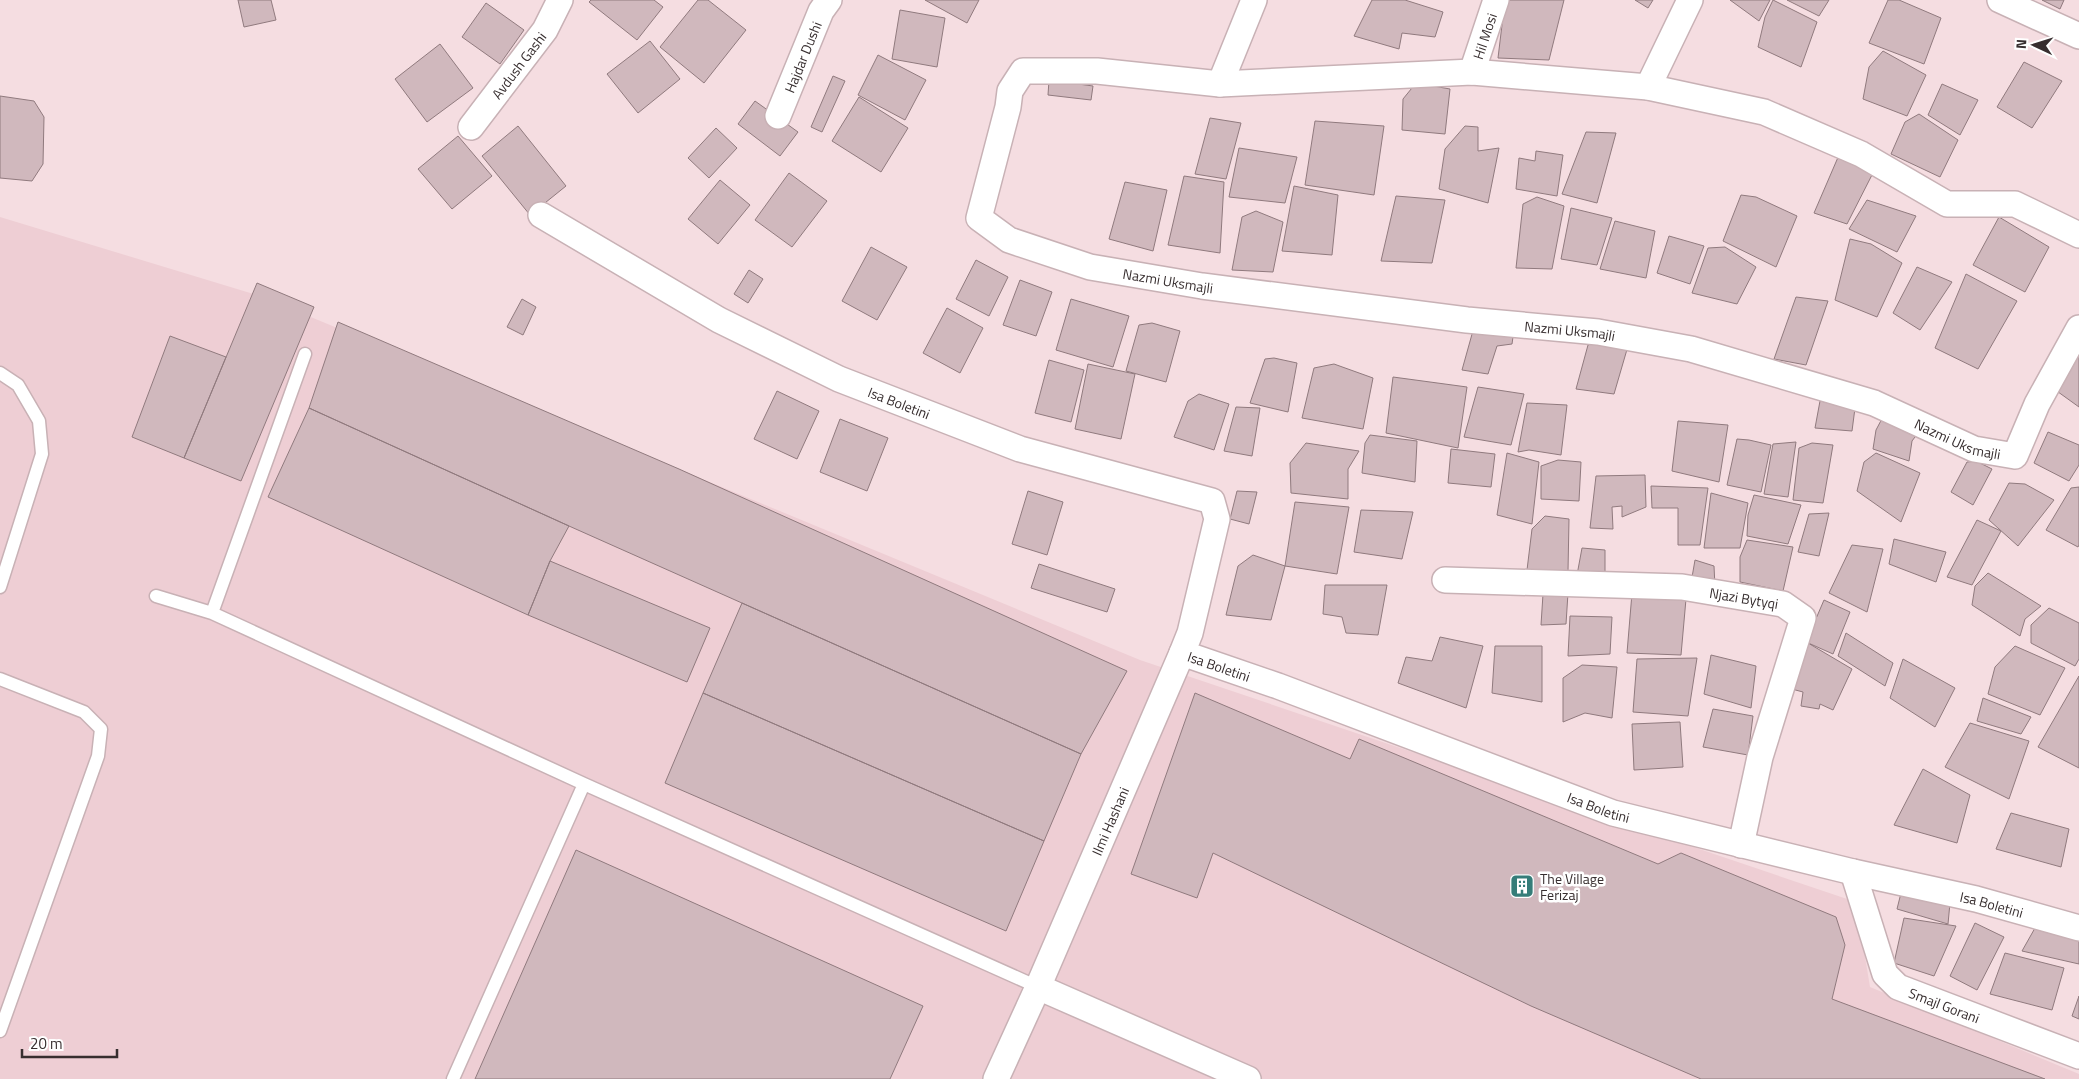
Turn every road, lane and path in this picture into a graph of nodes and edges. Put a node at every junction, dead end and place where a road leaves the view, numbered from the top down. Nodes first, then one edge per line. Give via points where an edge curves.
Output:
1 (560, 0) edge
2 (829, 0) edge
3 (1254, 0) edge
4 (1496, 0) edge
5 (1690, 0) edge
6 (2000, 0) edge
7 (2079, 36) edge
8 (1472, 72) junction
9 (1220, 84) junction
10 (1648, 88) junction
11 (778, 116) dead end
12 (470, 127) dead end
13 (541, 215) dead end
14 (2079, 236) edge
15 (2079, 328) edge
16 (304, 354) dead end
17 (0, 373) edge
18 (1445, 580) dead end
19 (0, 588) edge
20 (156, 596) dead end
21 (212, 613) junction
22 (1182, 653) junction
23 (0, 679) edge
24 (584, 784) junction
25 (1741, 846) junction
26 (1853, 872) junction
27 (2079, 928) edge
28 (1038, 987) junction
29 (0, 1031) edge
30 (2079, 1056) edge
31 (453, 1079) edge
32 (996, 1079) edge
33 (1248, 1079) edge

1 - 12 street, Avdush Gashi via 546,30
2 - 11 street, Hajdar Dushi via 821,11
3 - 9 street
4 - 8 street, Hil Mosi
5 - 10 street
6 - 7 street
8 - 9 street
8 - 10 street
9 - 15 street, Nazmi Uksmajli via 1097,71 1023,71 1010,91 979,218 1009,240 1090,267 1202,286 1467,320 1598,332 1691,349 1874,403 1974,449 2015,456 2037,404
10 - 14 street via 1764,112 1861,154 1947,204 2015,204
13 - 22 street, Isa Boletini via 720,320 839,379 1020,448 1212,501 1216,520 1190,633
16 - 21 lane
17 - 19 lane via 18,385 39,421 42,454
18 - 25 street, Njazi Bytyqi via 1682,587 1783,604 1803,618 1760,757
20 - 21 lane
21 - 24 lane
22 - 25 street, Isa Boletini via 1613,813
22 - 28 street, Ilmi Hashani
23 - 29 lane via 84,712 100,729 98,756
24 - 28 lane
24 - 31 lane
25 - 26 street, Isa Boletini
26 - 27 street, Isa Boletini via 1968,896
26 - 30 street, Smajl Gorani via 1885,974 1898,987
28 - 32 street, Ilmi Hashani
28 - 33 street

